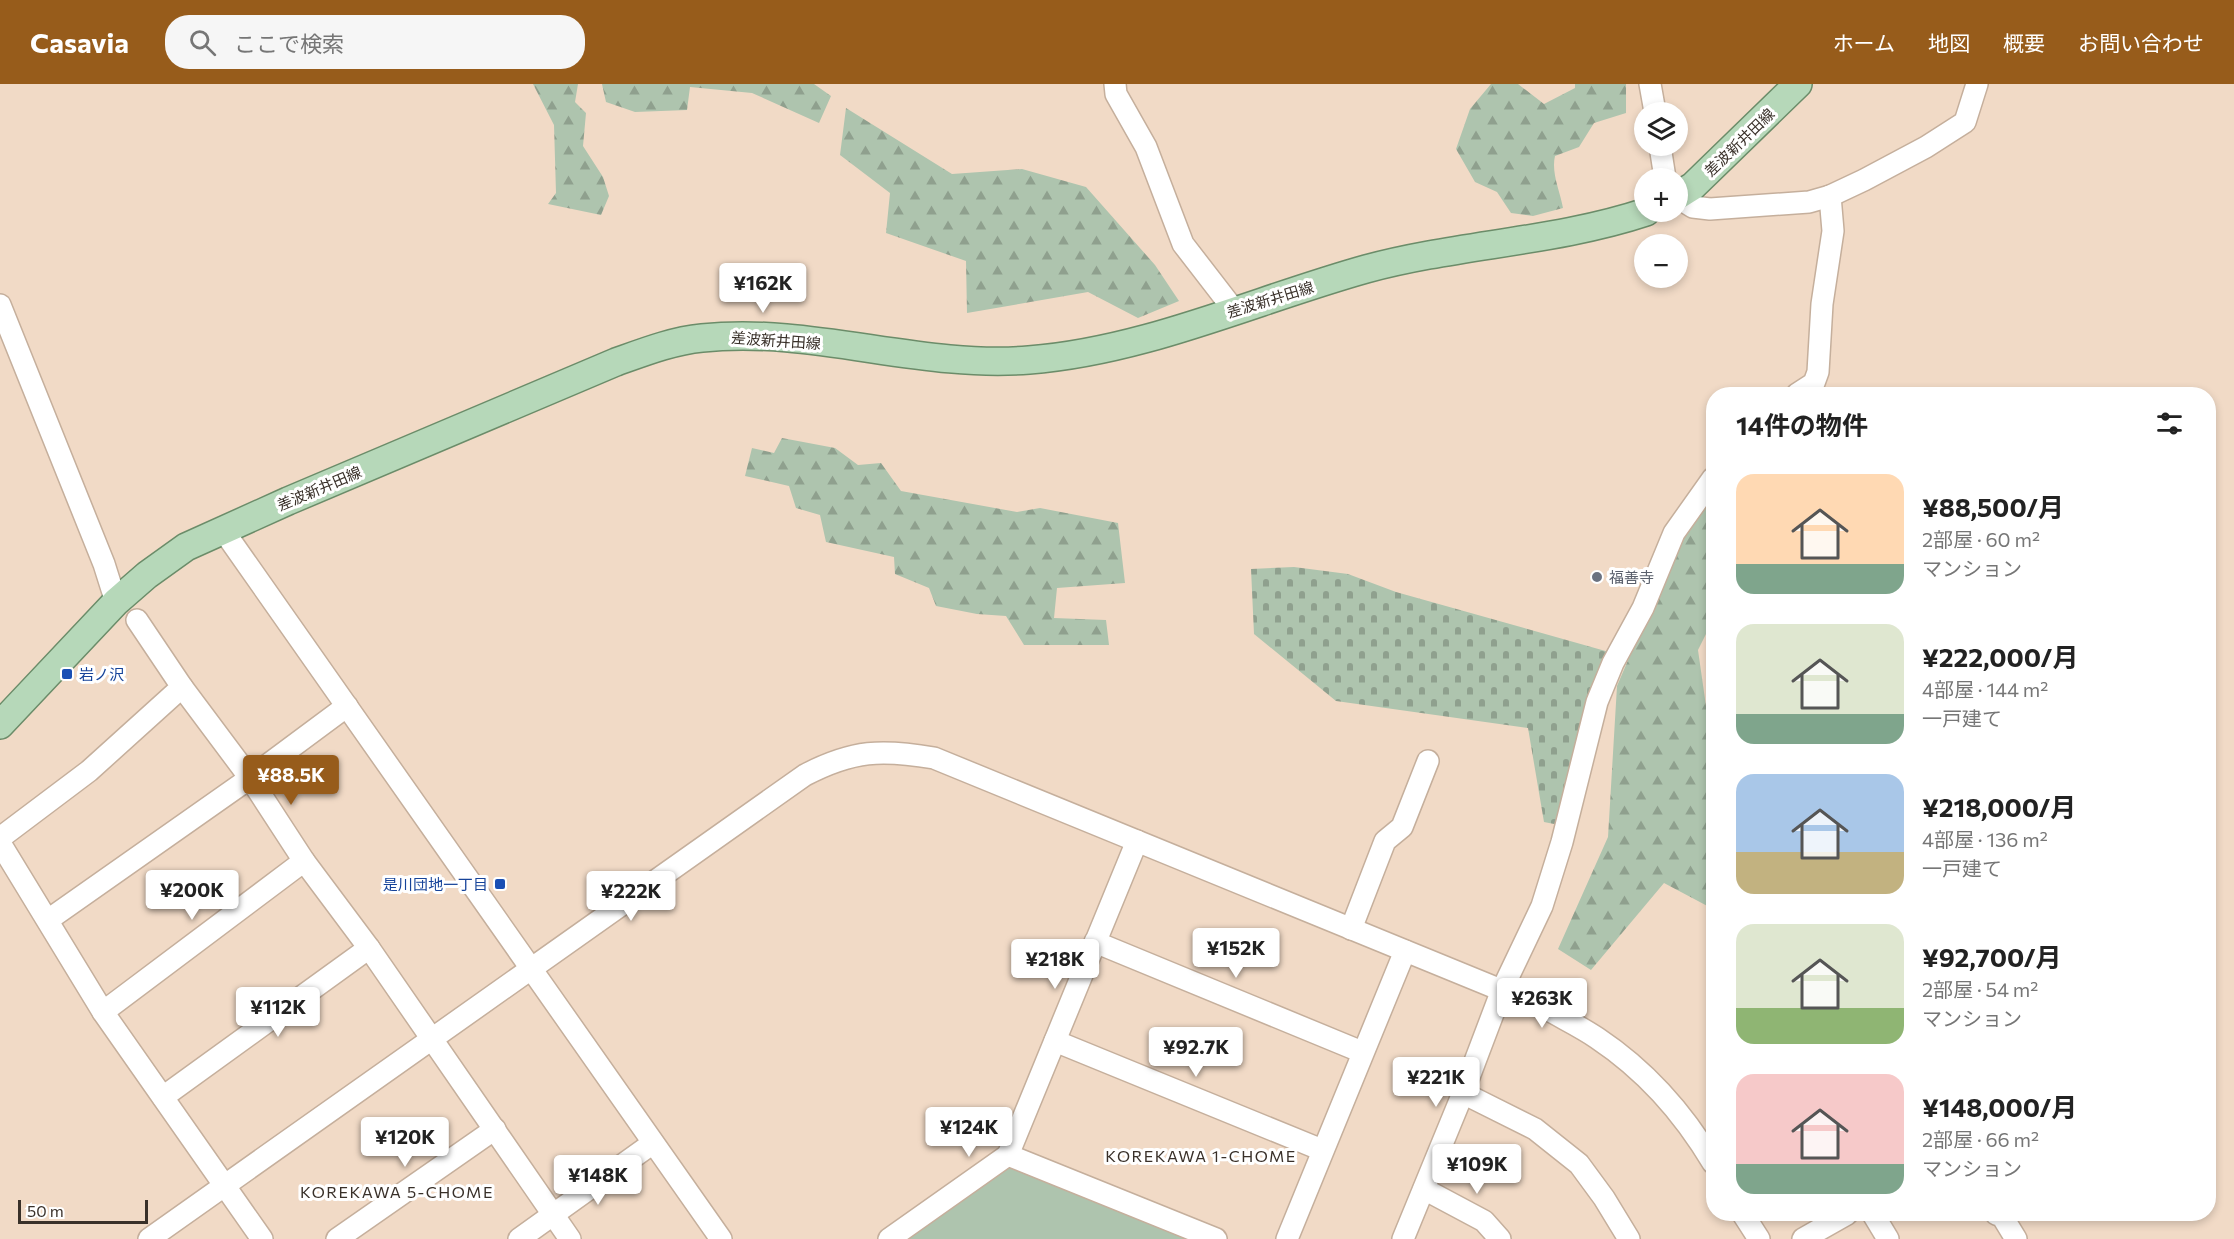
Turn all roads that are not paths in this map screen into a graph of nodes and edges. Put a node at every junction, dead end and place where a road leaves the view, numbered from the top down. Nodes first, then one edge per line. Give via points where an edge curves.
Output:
1 (1116, 84) edge
2 (1650, 84) edge
3 (1798, 84) edge
4 (1977, 84) edge
5 (1653, 102) edge
6 (1688, 189) edge
7 (1830, 196) junction
8 (1688, 204) edge
9 (1634, 215) edge
10 (0, 305) edge
11 (1234, 310) junction
12 (1808, 387) edge
13 (1706, 486) edge
14 (224, 530) junction
15 (116, 602) junction
16 (137, 620) dead end
17 (182, 687) junction
18 (347, 706) junction
19 (0, 725) edge
20 (1428, 761) dead end
21 (250, 778) junction
22 (0, 840) edge
23 (1137, 841) junction
24 (304, 861) junction
25 (48, 920) junction
26 (1351, 929) junction
27 (1095, 942) junction
28 (369, 948) junction
29 (1405, 951) junction
30 (531, 967) junction
31 (1502, 990) junction
32 (103, 1012) junction
33 (433, 1038) junction
34 (1056, 1041) junction
35 (1362, 1052) junction
36 (1463, 1093) junction
37 (163, 1097) junction
38 (495, 1130) junction
39 (653, 1143) junction
40 (1322, 1150) junction
41 (1706, 1152) edge
42 (1008, 1155) junction
43 (225, 1185) junction
44 (1424, 1189) junction
45 (553, 1214) junction
46 (1747, 1221) edge
47 (1835, 1221) edge
48 (1877, 1221) edge
49 (2005, 1221) edge
50 (149, 1239) edge
51 (262, 1239) edge
52 (337, 1239) edge
53 (519, 1239) edge
54 (570, 1239) edge
55 (722, 1239) edge
56 (890, 1239) edge
57 (1216, 1239) edge
58 (1287, 1239) edge
59 (1403, 1239) edge
60 (1500, 1239) edge
61 (1629, 1239) edge
62 (1759, 1239) edge
63 (1803, 1239) edge
64 (1888, 1239) edge
65 (2016, 1239) edge

1 - 11 street via 1116,94 1146,147 1183,244
2 - 5 street
3 - 6 main road, 差波新井田線
4 - 7 street via 1965,122 1926,147
7 - 8 street via 1809,202 1710,209
7 - 12 street via 1833,231 1822,303 1818,372
9 - 11 main road, 差波新井田線 via 1592,227 1367,269
10 - 15 street
11 - 14 main road, 差波新井田線 via 1115,346 1028,360 939,357 746,336 700,338 660,346
13 - 31 street via 1674,533 1597,702 1563,842 1542,906
14 - 15 main road, 差波新井田線 via 186,547
14 - 18 street
15 - 19 main road, 差波新井田線
16 - 17 street
17 - 21 street
17 - 22 street via 89,771
18 - 21 street
18 - 30 street
20 - 26 street via 1402,827 1385,841
21 - 24 street
21 - 25 street
22 - 25 street
23 - 26 street
23 - 27 street
23 - 30 street via 934,758 898,751 864,753 805,775
24 - 28 street
24 - 32 street
25 - 32 street
26 - 29 street
27 - 34 street
27 - 35 street
28 - 33 street
28 - 37 street
29 - 31 street
29 - 35 street
30 - 33 street
30 - 39 street
31 - 36 street
31 - 41 street via 1545,1008 1626,1060 1657,1088
32 - 37 street
33 - 38 street
33 - 43 street
34 - 40 street
34 - 42 street
35 - 40 street
36 - 44 street
36 - 61 street via 1535,1129 1579,1164
37 - 43 street
38 - 45 street
38 - 52 street
39 - 45 street
39 - 55 street
40 - 58 street
42 - 56 street
42 - 57 street
43 - 50 street
43 - 51 street
44 - 59 street
44 - 60 street via 1484,1221
45 - 53 street
45 - 54 street
46 - 62 street
47 - 63 street
48 - 64 street
49 - 65 street

